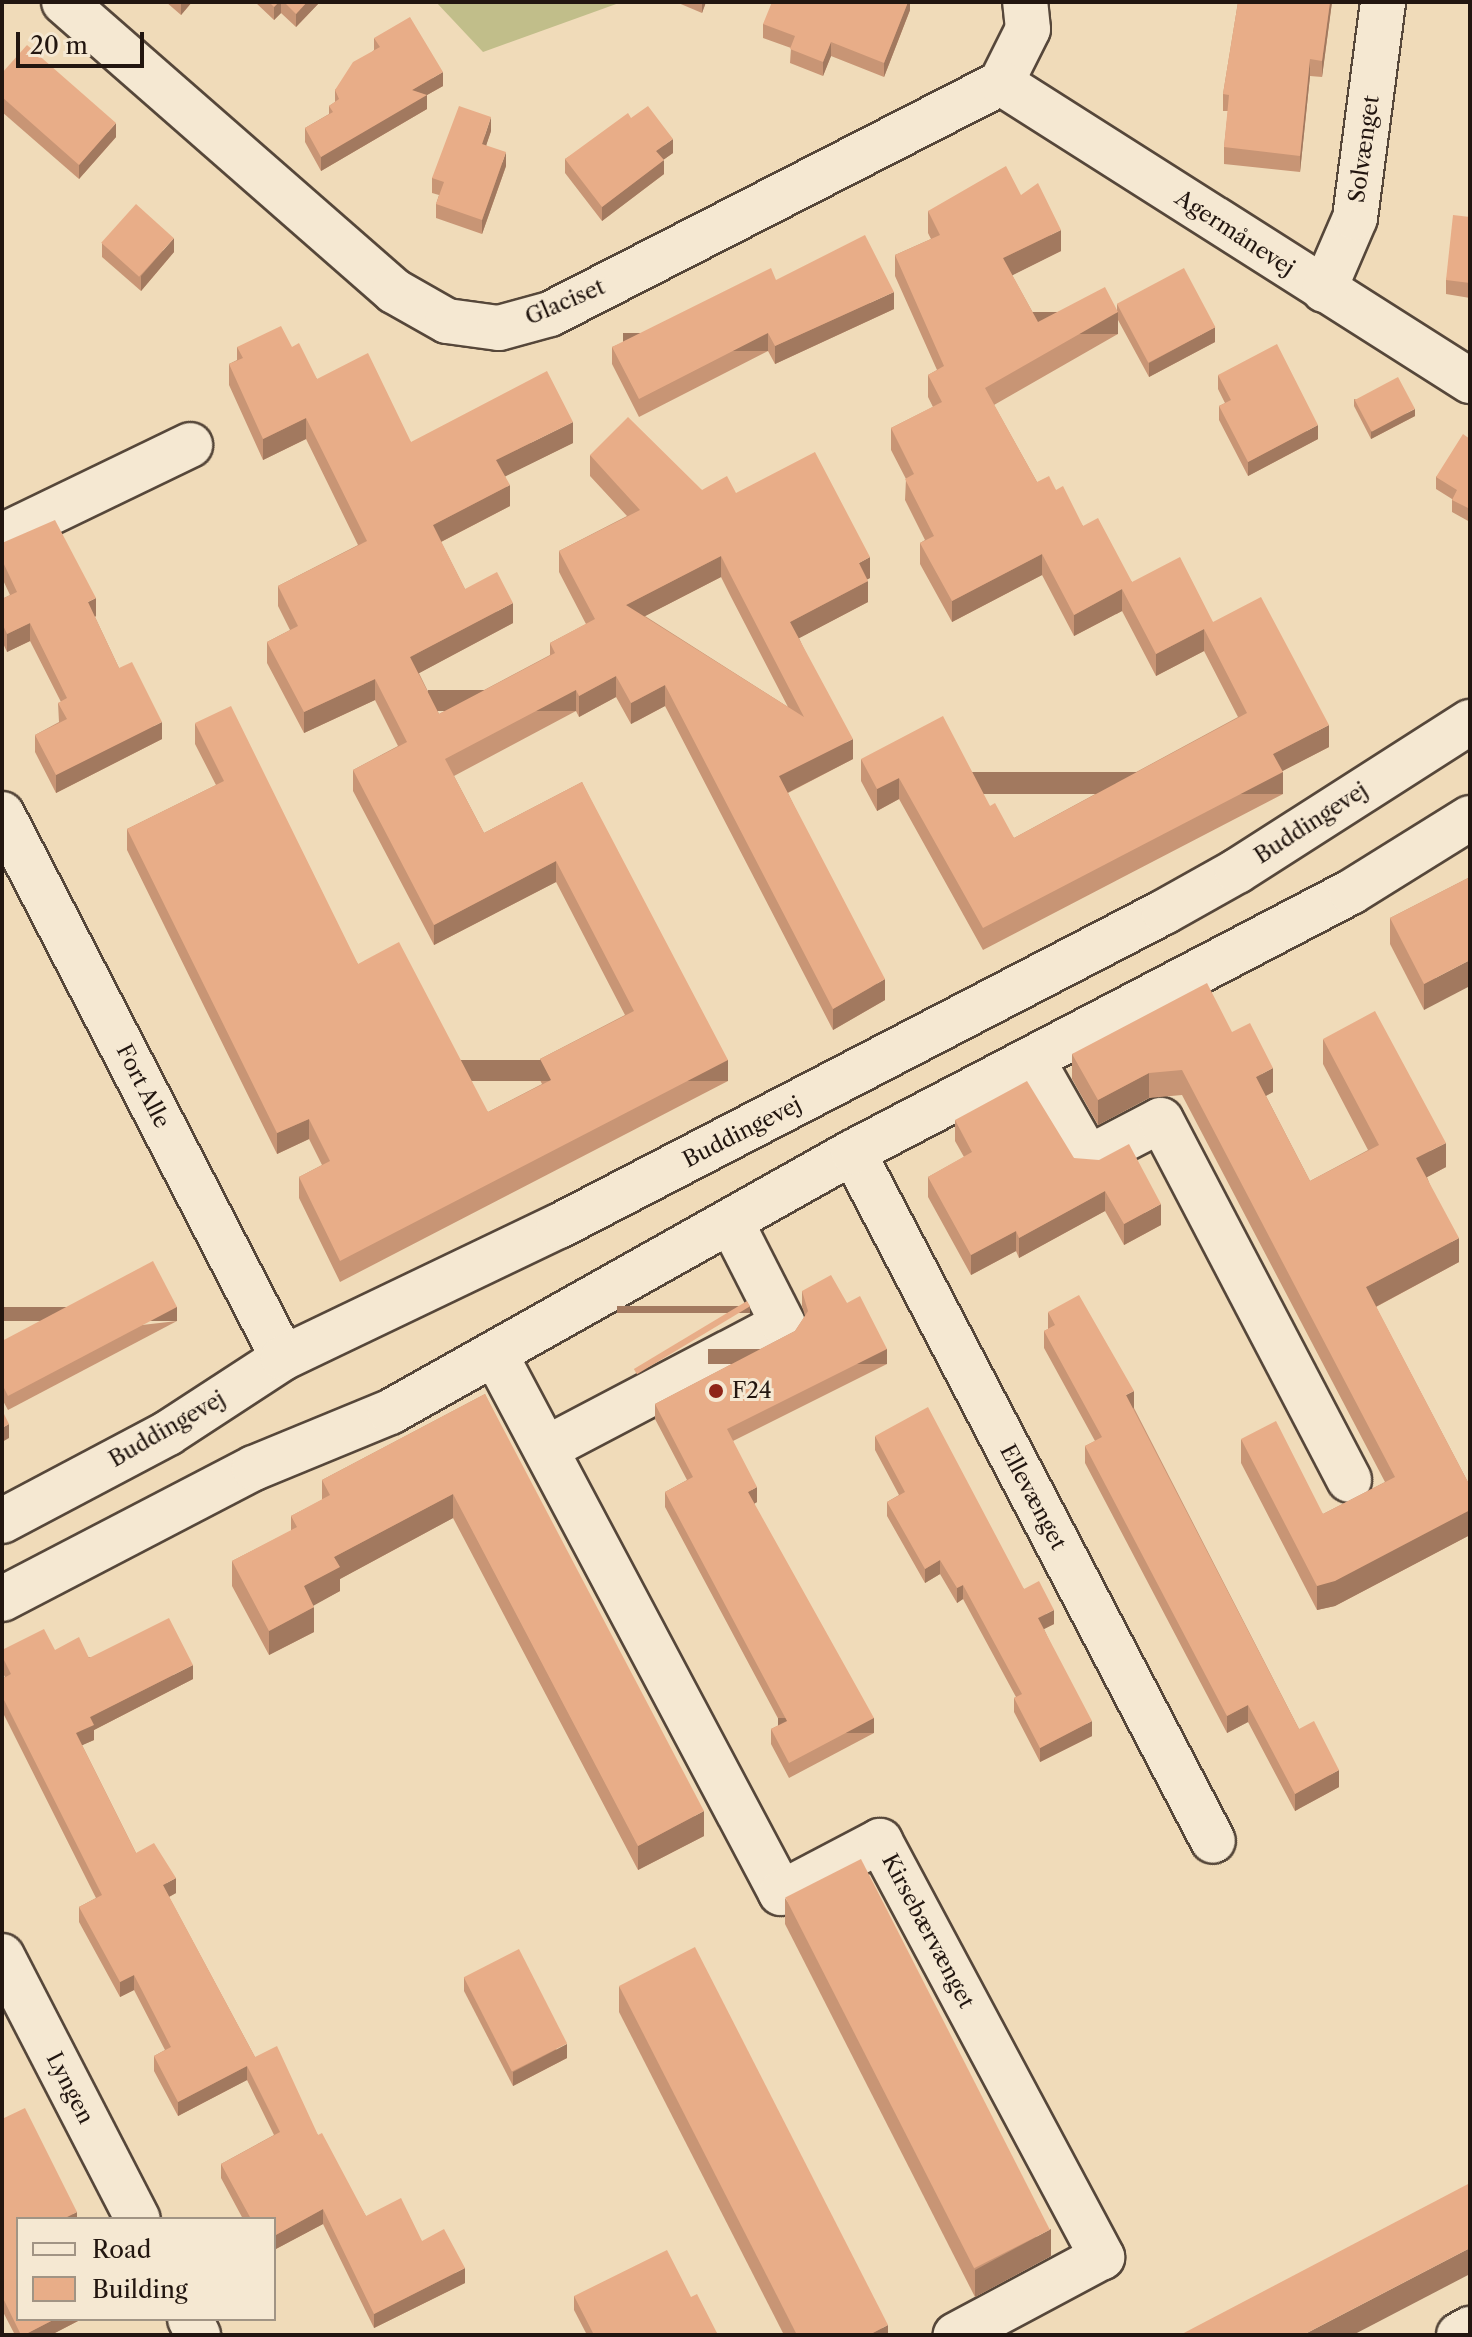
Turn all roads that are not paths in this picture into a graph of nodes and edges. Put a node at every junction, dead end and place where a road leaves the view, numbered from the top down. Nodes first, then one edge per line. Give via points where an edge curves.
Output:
1 (64, 2) edge
2 (1025, 2) edge
3 (1383, 2) edge
4 (1001, 83) junction
5 (1324, 290) junction
6 (1470, 381) edge
7 (190, 445) dead end
8 (2, 536) edge
9 (1470, 722) edge
10 (2, 814) edge
11 (1470, 818) edge
12 (1033, 1061) junction
13 (853, 1152) junction
14 (731, 1222) junction
15 (495, 1354) junction
16 (283, 1358) junction
17 (549, 1447) junction
18 (1349, 1480) dead end
19 (2, 1521) edge
20 (2, 1599) edge
21 (1213, 1841) dead end
22 (2, 1956) edge
23 (137, 2217) edge
24 (1470, 2329) edge
25 (956, 2335) edge
26 (1459, 2335) edge

1 - 4 street, Glaciset via 394,291 447,321 499,328 550,314
2 - 4 street via 1028,29
3 - 5 street, Solvænget via 1355,218
4 - 5 street, Agermånevej
5 - 6 street, Agermånevej
7 - 8 street
9 - 16 street, Buddingevej via 1164,912 559,1226
10 - 16 street, Fort Alle
11 - 12 street via 1351,892
12 - 13 street
12 - 18 street via 1088,1158 1161,1120
13 - 14 street
13 - 21 street, Ellevænget
14 - 15 street
14 - 17 street via 783,1324
15 - 17 street, Kirsebærvænget
15 - 20 street via 390,1412 254,1468
16 - 19 street, Buddingevej via 168,1433
17 - 25 street, Kirsebærvænget via 781,1893 880,1841 1102,2257
22 - 23 street, Lyngen
24 - 26 street

